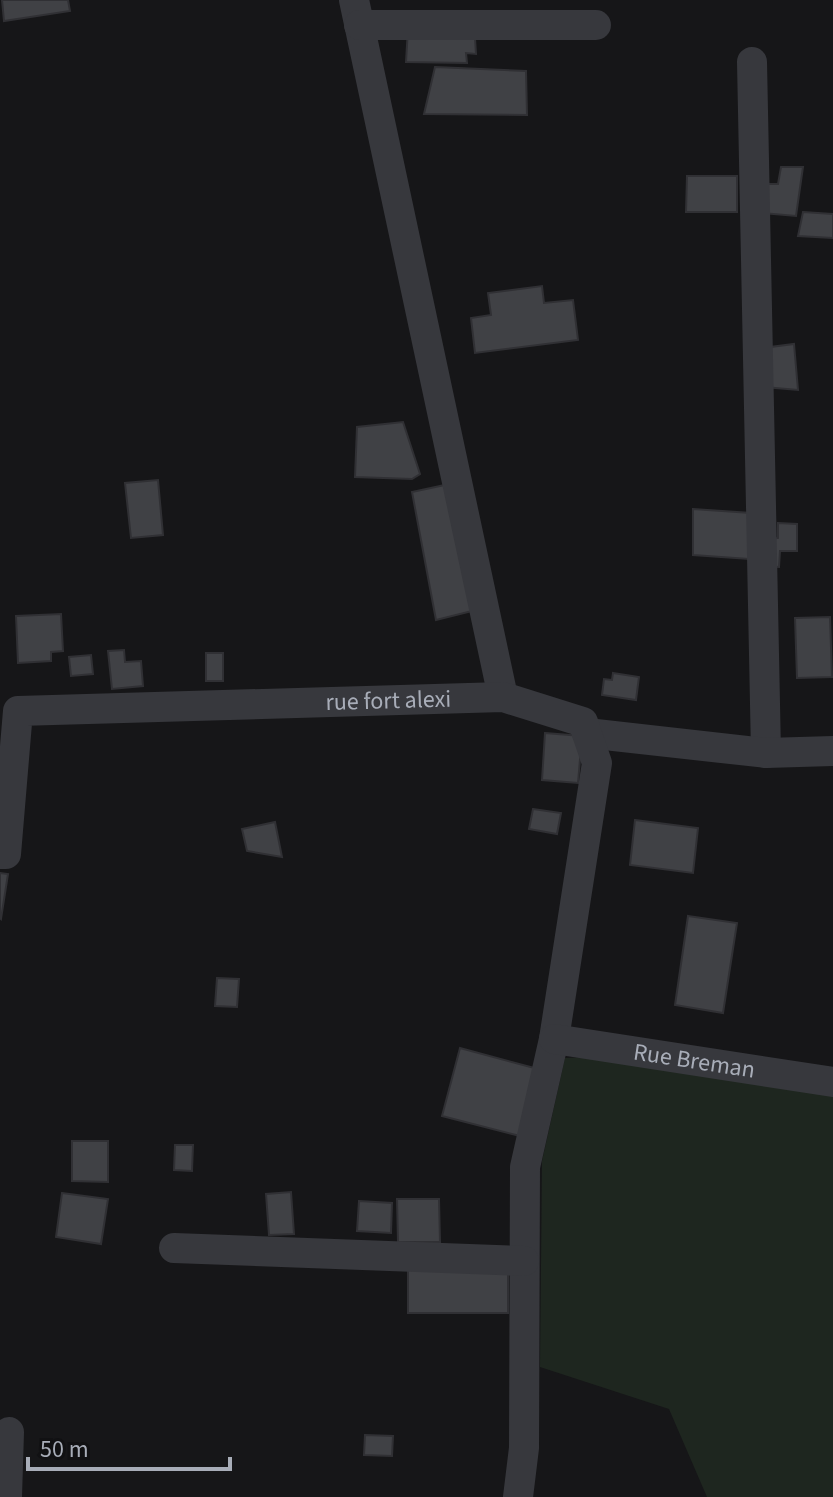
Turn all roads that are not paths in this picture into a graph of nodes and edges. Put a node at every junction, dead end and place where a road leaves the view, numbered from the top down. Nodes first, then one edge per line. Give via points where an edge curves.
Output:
1 (357, 12) edge
2 (596, 25) dead end
3 (752, 62) dead end
4 (503, 697) junction
5 (587, 733) junction
6 (833, 751) edge
7 (766, 753) junction
8 (0, 854) edge
9 (554, 1039) junction
10 (833, 1082) edge
11 (174, 1248) dead end
12 (524, 1261) junction
13 (9, 1432) dead end
14 (7, 1497) edge
15 (518, 1497) edge

1 - 2 street
1 - 4 street
3 - 7 street
4 - 5 street, rue fort alexi via 583,722
4 - 8 street, rue fort alexi via 18,711 6,854
5 - 7 street
5 - 9 street via 597,763
6 - 7 street
9 - 10 street, Rue Breman
9 - 12 street via 525,1167
11 - 12 street
12 - 15 street via 524,1448
13 - 14 street

